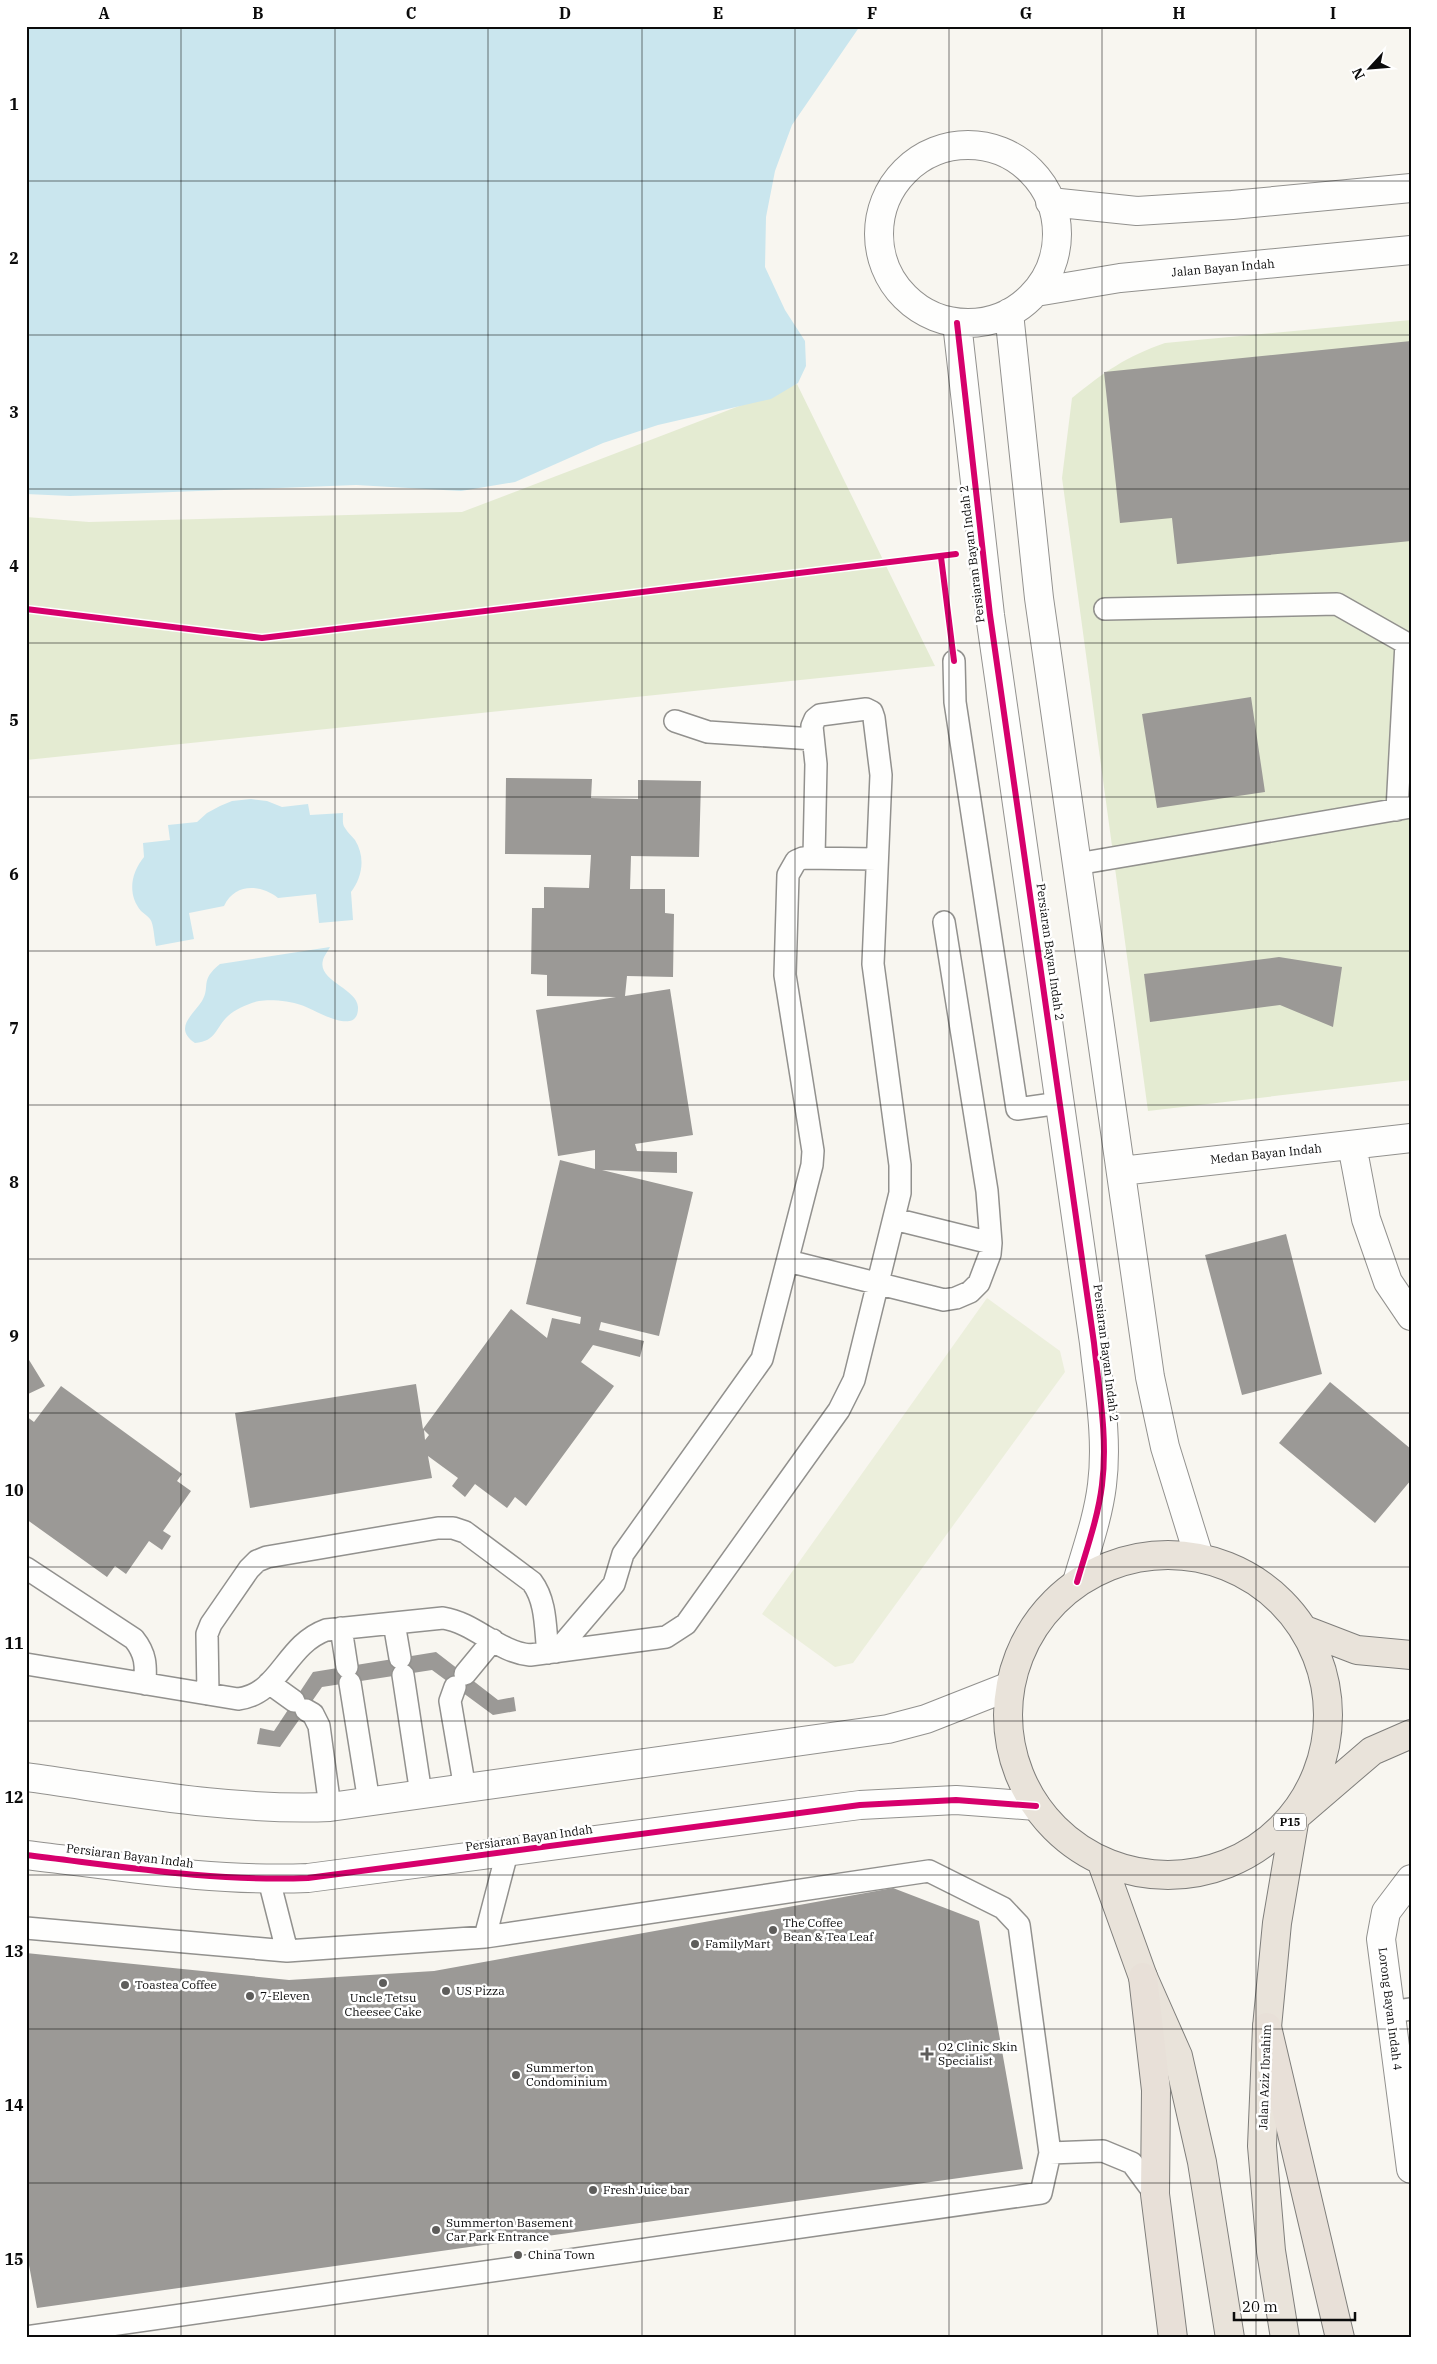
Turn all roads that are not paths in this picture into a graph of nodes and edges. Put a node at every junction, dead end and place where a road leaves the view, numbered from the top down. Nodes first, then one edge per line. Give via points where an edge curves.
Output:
1 (1411, 188) edge
2 (1050, 202) junction
3 (1411, 250) edge
4 (1036, 292) junction
5 (1010, 313) junction
6 (957, 323) junction
7 (1106, 610) dead end
8 (1408, 645) edge
9 (954, 662) dead end
10 (675, 721) dead end
11 (813, 738) junction
12 (1404, 809) edge
13 (814, 858) junction
14 (877, 859) junction
15 (1077, 864) junction
16 (944, 922) dead end
17 (1060, 1103) junction
18 (1411, 1138) edge
19 (1352, 1145) junction
20 (1121, 1172) junction
21 (894, 1219) junction
22 (991, 1243) junction
23 (788, 1261) junction
24 (878, 1283) junction
25 (1411, 1316) edge
26 (1199, 1557) junction
27 (26, 1568) edge
28 (1077, 1582) junction
29 (394, 1623) junction
30 (341, 1628) junction
31 (1305, 1630) junction
32 (493, 1640) junction
33 (552, 1652) junction
34 (1411, 1655) edge
35 (26, 1664) edge
36 (144, 1684) junction
37 (269, 1684) junction
38 (1010, 1686) junction
39 (208, 1694) junction
40 (1411, 1734) edge
41 (26, 1777) edge
42 (465, 1789) junction
43 (421, 1794) junction
44 (369, 1802) junction
45 (1036, 1806) junction
46 (330, 1807) junction
47 (1295, 1817) junction
48 (506, 1852) junction
49 (26, 1856) edge
50 (1102, 1863) junction
51 (1411, 1879) edge
52 (269, 1880) junction
53 (26, 1928) edge
54 (485, 1937) junction
55 (287, 1951) junction
56 (1144, 1976) junction
57 (1400, 2011) edge
58 (1267, 2027) junction
59 (1050, 2154) junction
60 (1411, 2169) edge
61 (1155, 2194) junction
62 (26, 2337) edge
63 (1173, 2338) edge
64 (1230, 2338) edge
65 (1285, 2338) edge
66 (1340, 2338) edge

1 - 2 street via 1137,211
2 - 4 street via 1056,224 1056,248 1049,271
2 - 6 street via 1036,177 1014,158 987,147 958,145 931,153 906,169 889,191 880,219 880,248 889,275 914,304 930,315
3 - 4 street, Jalan Bayan Indah via 1120,278
4 - 5 street
5 - 6 street via 984,322
5 - 15 street via 1038,598
6 - 17 street, Persiaran Bayan Indah 2 via 990,616
7 - 8 lane via 1337,604
8 - 12 lane
9 - 17 lane via 955,702 1016,1109
10 - 11 lane via 708,732
11 - 13 lane via 816,764
11 - 14 lane via 812,726 820,715 866,709 872,712 881,775
12 - 15 lane
13 - 14 lane
13 - 23 lane via 796,861 788,875 786,981 814,1151
14 - 21 lane via 873,964 900,1165 900,1193
15 - 20 street
16 - 22 lane via 987,1190
17 - 28 street, Persiaran Bayan Indah 2 via 1104,1432 1102,1486
18 - 19 street, Medan Bayan Indah
19 - 20 street, Medan Bayan Indah
19 - 25 street via 1372,1237 1388,1282
20 - 26 street via 1152,1386 1165,1448
21 - 22 lane
21 - 24 lane
22 - 24 lane via 979,1284 956,1298 944,1300
23 - 24 lane
23 - 33 lane via 762,1359 756,1370 624,1554 614,1584
24 - 33 lane via 854,1380 839,1410 686,1624 666,1637
26 - 28 main road, P15 via 1156,1554 1115,1562
26 - 31 main road, P15 via 1240,1571 1277,1597
27 - 36 lane via 134,1639 146,1663
28 - 38 main road, P15 via 1046,1611 1022,1646
29 - 30 lane
29 - 32 lane via 443,1618
29 - 43 lane
30 - 37 lane via 312,1635
30 - 44 lane
31 - 34 main road via 1357,1650
31 - 47 main road, P15 via 1324,1676 1329,1726 1319,1774
32 - 33 lane via 521,1654
32 - 42 lane via 460,1681 450,1701
33 - 39 lane via 542,1602 532,1582 465,1532 438,1528 258,1561 249,1569 207,1634
35 - 36 lane
36 - 39 lane
37 - 39 lane via 261,1692 238,1699
37 - 46 lane via 313,1714 319,1726
38 - 42 street via 926,1719 888,1729
38 - 45 main road, P15 via 1008,1728 1013,1752 1017,1769
40 - 47 main road via 1372,1751
41 - 46 street via 206,1802
42 - 43 street
43 - 44 street
44 - 46 street
45 - 48 street, Persiaran Bayan Indah via 956,1800 860,1806
45 - 50 main road, P15 via 1065,1839
47 - 50 main road, P15 via 1255,1852 1207,1873 1153,1877
47 - 58 main road, Jalan Aziz Ibrahim / P15 via 1277,1924
48 - 52 street, Persiaran Bayan Indah via 308,1878
48 - 54 lane
49 - 52 street, Persiaran Bayan Indah via 202,1876
50 - 56 main road
51 - 57 street, Lorong Bayan Indah 4 via 1386,1912 1381,1939
52 - 55 lane
53 - 55 lane
54 - 55 lane
54 - 59 lane via 929,1871 1003,1908 1020,1925
56 - 61 highway via 1156,2090
56 - 64 main road via 1178,2056 1202,2162
57 - 60 street, Lorong Bayan Indah 4
58 - 65 main road, Jalan Aziz Ibrahim / P15 via 1262,2146 1271,2251
58 - 66 highway
59 - 61 lane via 1103,2151 1132,2163
59 - 62 lane via 1041,2193
61 - 63 highway

